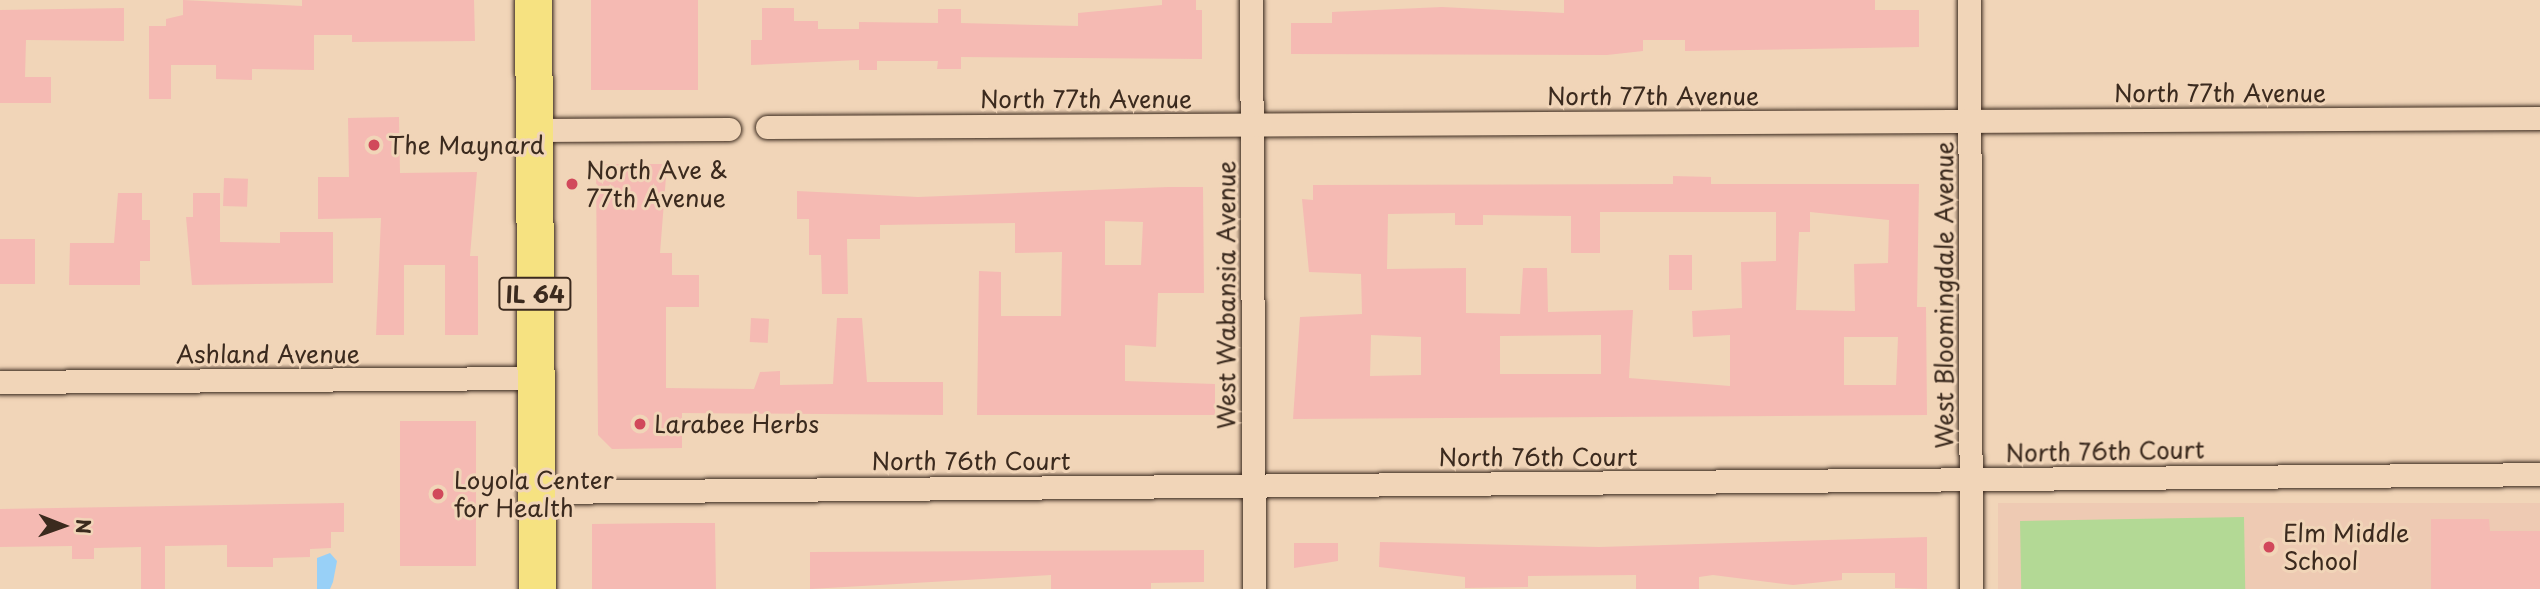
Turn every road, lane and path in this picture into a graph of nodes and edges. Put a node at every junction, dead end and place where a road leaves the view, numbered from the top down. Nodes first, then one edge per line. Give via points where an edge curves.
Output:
1 (533, 0) edge
2 (1251, 0) edge
3 (1969, 0) edge
4 (2540, 118) edge
5 (1969, 121) junction
6 (1252, 125) junction
7 (767, 127) dead end
8 (729, 129) dead end
9 (534, 130) junction
10 (536, 378) junction
11 (0, 382) edge
12 (2540, 474) edge
13 (1971, 479) junction
14 (1253, 485) junction
15 (537, 492) junction
16 (537, 589) edge
17 (1254, 589) edge
18 (1972, 589) edge

1 - 9 main road, IL 64
2 - 6 street, West Wabansia Avenue
3 - 5 street, West Bloomingdale Avenue
4 - 5 street, North 77th Avenue
5 - 6 street, North 77th Avenue
5 - 13 street, West Bloomingdale Avenue
6 - 7 street, North 77th Avenue
6 - 14 street, West Wabansia Avenue
8 - 9 street
9 - 10 main road, IL 64
10 - 11 street, Ashland Avenue
10 - 15 main road, IL 64
12 - 13 street, North 76th Court
13 - 14 street, North 76th Court
13 - 18 street, West Bloomingdale Avenue
14 - 15 street, North 76th Court
14 - 17 street, West Wabansia Avenue
15 - 16 main road, IL 64

